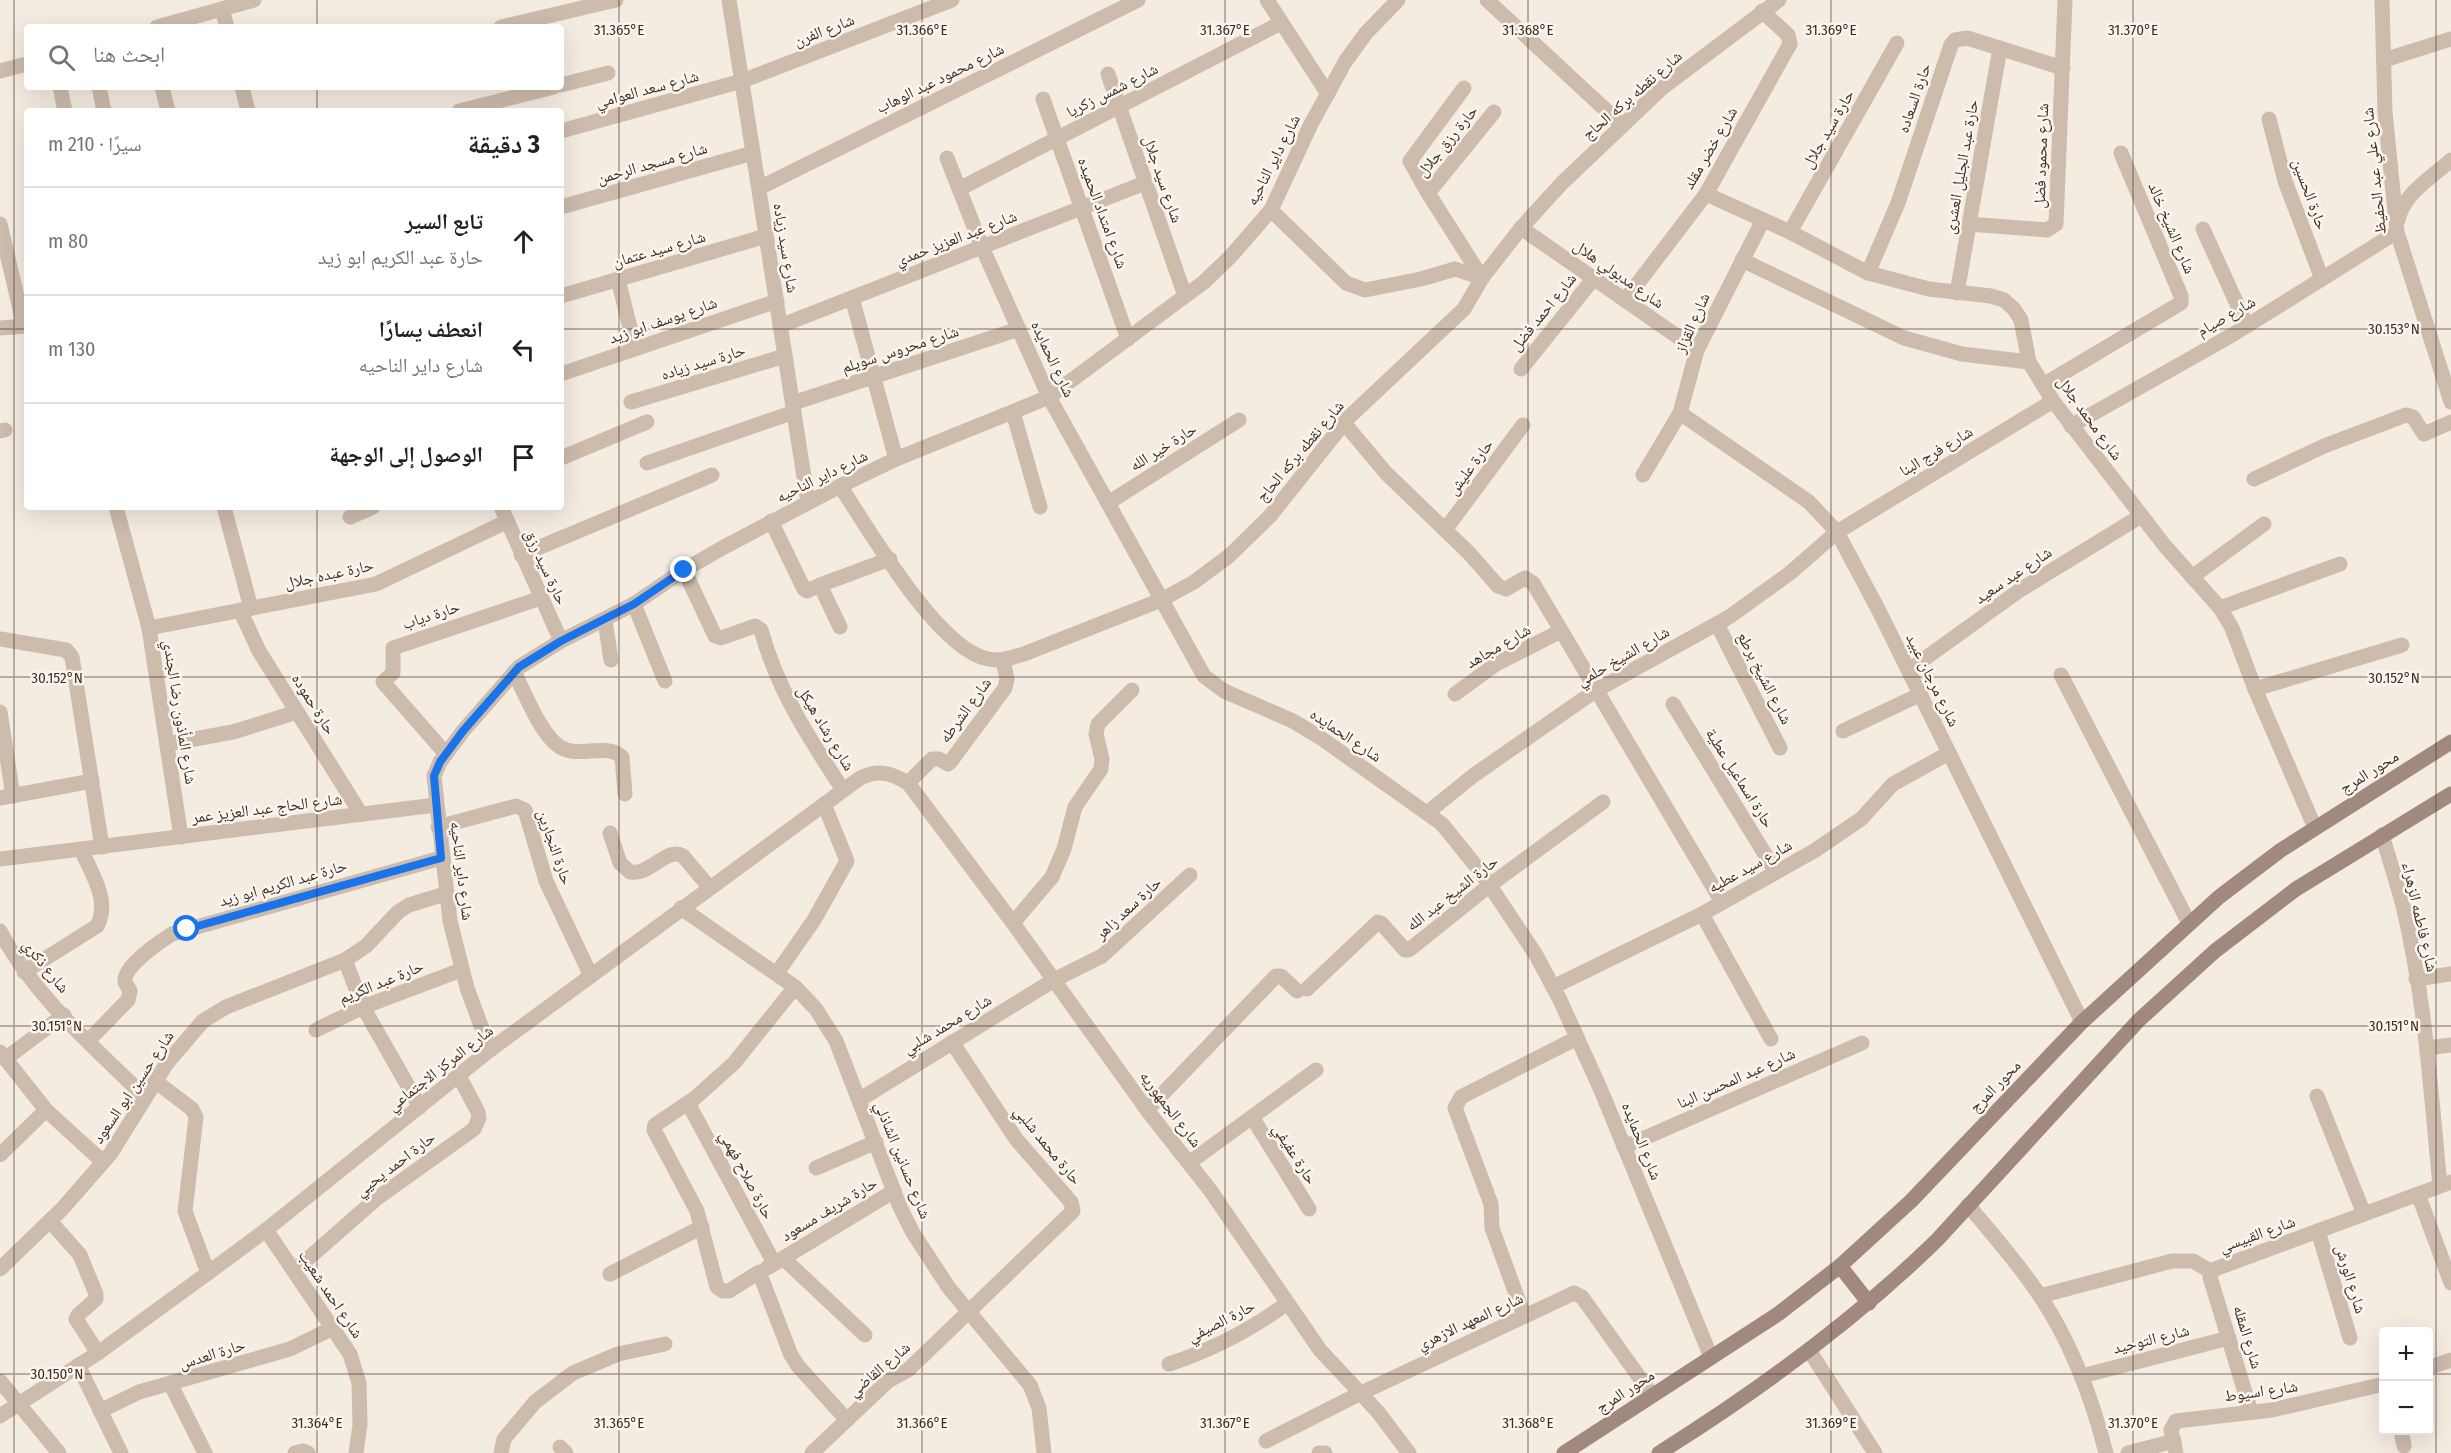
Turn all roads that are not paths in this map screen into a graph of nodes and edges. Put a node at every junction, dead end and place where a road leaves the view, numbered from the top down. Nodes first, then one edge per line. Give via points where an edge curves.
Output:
1 (254, 0) edge
2 (616, 0) edge
3 (729, 0) edge
4 (952, 0) edge
5 (1138, 0) edge
6 (1267, 0) edge
7 (1398, 0) edge
8 (1487, 0) edge
9 (1779, 0) edge
10 (2065, 0) edge
11 (2382, 0) edge
12 (222, 9) junction
13 (1762, 11) junction
14 (1281, 22) junction
15 (168, 24) edge
16 (226, 24) edge
17 (514, 24) edge
18 (2451, 39) edge
19 (1897, 44) dead end
20 (2000, 48) junction
21 (2384, 60) junction
22 (24, 65) edge
23 (2062, 68) junction
24 (0, 71) edge
25 (608, 74) dead end
26 (1107, 74) dead end
27 (742, 81) junction
28 (564, 84) edge
29 (1464, 88) dead end
30 (61, 90) edge
31 (100, 90) edge
32 (163, 90) edge
33 (244, 90) edge
34 (542, 90) edge
35 (1328, 94) junction
36 (1043, 99) dead end
37 (1119, 106) junction
38 (64, 108) edge
39 (103, 108) edge
40 (167, 108) edge
41 (247, 108) edge
42 (471, 108) edge
43 (1494, 112) dead end
44 (2269, 119) dead end
45 (1622, 125) junction
46 (564, 130) edge
47 (1057, 138) junction
48 (753, 153) junction
49 (2121, 153) dead end
50 (947, 158) dead end
51 (2451, 160) edge
52 (1145, 183) junction
53 (759, 188) junction
54 (959, 189) junction
55 (1428, 193) junction
56 (1706, 194) junction
57 (564, 206) edge
58 (1082, 208) junction
59 (1271, 210) junction
60 (1763, 220) junction
61 (0, 224) edge
62 (1969, 224) junction
63 (1521, 228) junction
64 (2203, 229) dead end
65 (1790, 232) junction
66 (2397, 232) junction
67 (766, 236) junction
68 (982, 247) junction
69 (1742, 260) junction
70 (1868, 273) junction
71 (1482, 278) junction
72 (1594, 278) junction
73 (618, 279) junction
74 (2322, 279) junction
75 (1957, 293) junction
76 (564, 295) edge
77 (1185, 296) junction
78 (852, 298) junction
79 (1625, 300) junction
80 (777, 301) junction
81 (24, 318) edge
82 (24, 326) edge
83 (780, 326) junction
84 (2247, 326) junction
85 (0, 328) edge
86 (1019, 329) junction
87 (1128, 339) junction
88 (635, 348) junction
89 (1697, 350) junction
90 (785, 356) junction
91 (2029, 362) junction
92 (1521, 369) dead end
93 (564, 373) edge
94 (873, 377) junction
95 (2043, 385) junction
96 (1049, 398) junction
97 (2053, 401) junction
98 (631, 402) dead end
99 (2451, 402) edge
100 (793, 408) junction
101 (1013, 412) junction
102 (1680, 413) junction
103 (1239, 420) dead end
104 (647, 422) dead end
105 (2451, 422) edge
106 (1344, 423) junction
107 (1523, 425) dead end
108 (2071, 426) junction
109 (564, 457) edge
110 (896, 459) junction
111 (647, 463) dead end
112 (712, 475) dead end
113 (1644, 475) dead end
114 (2254, 479) dead end
115 (840, 486) junction
116 (808, 502) junction
117 (1107, 503) junction
118 (1040, 507) dead end
119 (117, 510) edge
120 (225, 510) edge
121 (366, 510) edge
122 (502, 510) edge
123 (2141, 516) junction
124 (350, 517) dead end
125 (771, 521) junction
126 (506, 522) junction
127 (2264, 524) dead end
128 (1445, 530) junction
129 (1837, 532) junction
130 (521, 555) junction
131 (890, 559) junction
132 (2340, 564) dead end
133 (684, 570) junction
134 (2192, 577) junction
135 (820, 585) junction
136 (541, 598) junction
137 (1161, 600) junction
138 (634, 604) junction
139 (2220, 608) junction
140 (245, 609) junction
141 (605, 621) junction
142 (1717, 624) junction
143 (840, 627) dead end
144 (149, 628) junction
145 (1561, 631) junction
146 (0, 639) edge
147 (561, 641) junction
148 (2402, 645) dead end
149 (611, 660) dead end
150 (1003, 660) junction
151 (1909, 670) junction
152 (514, 672) junction
153 (2061, 675) dead end
154 (665, 681) dead end
155 (2255, 689) junction
156 (1132, 690) dead end
157 (1595, 691) junction
158 (1455, 694) dead end
159 (1921, 694) junction
160 (1673, 704) dead end
161 (0, 712) edge
162 (297, 712) junction
163 (1843, 731) dead end
164 (2451, 742) edge
165 (167, 744) junction
166 (1780, 748) dead end
167 (1949, 753) junction
168 (446, 754) junction
169 (92, 782) junction
170 (908, 783) junction
171 (843, 790) junction
172 (625, 794) dead end
173 (2451, 794) edge
174 (7, 797) edge
175 (1603, 802) dead end
176 (824, 804) junction
177 (436, 805) junction
178 (1427, 813) junction
179 (361, 814) junction
180 (438, 827) junction
181 (2315, 828) junction
182 (610, 833) dead end
183 (2382, 836) junction
184 (181, 837) junction
185 (102, 847) junction
186 (81, 849) junction
187 (441, 858) junction
188 (0, 860) edge
189 (1776, 872) junction
190 (1191, 875) dead end
191 (1490, 885) junction
192 (710, 888) junction
193 (445, 894) junction
194 (1722, 902) junction
195 (681, 908) junction
196 (1702, 914) junction
197 (1013, 923) junction
198 (2188, 923) junction
199 (0, 931) edge
200 (345, 960) junction
201 (461, 970) junction
202 (24, 972) junction
203 (777, 973) junction
204 (2451, 974) edge
205 (591, 976) junction
206 (2416, 979) junction
207 (1054, 980) junction
208 (795, 987) junction
209 (1553, 987) junction
210 (363, 1007) junction
211 (64, 1015) junction
212 (2082, 1022) junction
213 (316, 1030) dead end
214 (1577, 1038) junction
215 (1771, 1039) dead end
216 (88, 1041) junction
217 (952, 1042) junction
218 (1862, 1043) dead end
219 (2451, 1045) edge
220 (2427, 1048) junction
221 (490, 1050) junction
222 (2, 1056) edge
223 (1316, 1070) dead end
224 (459, 1076) junction
225 (155, 1082) junction
226 (2317, 1096) dead end
227 (145, 1097) junction
228 (859, 1100) junction
229 (688, 1103) junction
230 (420, 1107) junction
231 (46, 1110) junction
232 (1147, 1110) junction
233 (1252, 1117) junction
234 (876, 1142) junction
235 (1624, 1147) junction
236 (0, 1155) edge
237 (103, 1162) junction
238 (1189, 1163) junction
239 (816, 1167) dead end
240 (2446, 1184) edge
241 (894, 1191) junction
242 (2418, 1194) junction
243 (1968, 1206) junction
244 (1309, 1209) dead end
245 (2364, 1214) junction
246 (50, 1221) junction
247 (702, 1227) junction
248 (266, 1230) junction
249 (2318, 1231) junction
250 (778, 1261) junction
251 (1840, 1266) junction
252 (0, 1269) edge
253 (294, 1271) junction
254 (759, 1272) junction
255 (2212, 1272) junction
256 (208, 1274) junction
257 (610, 1274) dead end
258 (2451, 1281) edge
259 (2040, 1296) junction
260 (1869, 1303) junction
261 (1287, 1304) junction
262 (968, 1311) junction
263 (1524, 1316) junction
264 (333, 1329) junction
265 (865, 1335) dead end
266 (2229, 1338) junction
267 (2350, 1338) dead end
268 (665, 1344) dead end
269 (1809, 1350) junction
270 (98, 1353) junction
271 (1711, 1357) junction
272 (2451, 1360) edge
273 (1169, 1364) dead end
274 (78, 1365) junction
275 (2433, 1366) edge
276 (2082, 1376) junction
277 (0, 1381) edge
278 (171, 1385) junction
279 (2379, 1385) edge
280 (1359, 1394) junction
281 (1652, 1395) junction
282 (18, 1404) junction
283 (100, 1411) junction
284 (2251, 1412) junction
285 (0, 1416) edge
286 (846, 1420) junction
287 (1266, 1441) dead end
288 (2175, 1447) edge
289 (59, 1453) edge
290 (121, 1453) edge
291 (205, 1453) edge
292 (295, 1453) edge
293 (308, 1453) edge
294 (356, 1453) edge
295 (501, 1453) edge
296 (812, 1453) edge
297 (1044, 1453) edge
298 (1319, 1453) edge
299 (1326, 1453) edge
300 (1409, 1453) edge
301 (1564, 1453) edge
302 (1659, 1453) edge
303 (1875, 1453) edge
304 (2106, 1453) edge
305 (2128, 1453) edge

1 - 12 street
2 - 17 street
3 - 27 street, شارع سيد زياده
4 - 27 street, شارع الفرن
5 - 53 street, شارع محمود عبد الوهاب
6 - 14 street
7 - 35 street, شارع داير الناحيه via 1366,33
8 - 45 street
9 - 13 street, شارع نقطه بركه الحاج
10 - 23 street, شارع محمود فضل
11 - 21 street, شارع علي عبد الحفيظ
12 - 15 street
12 - 16 street
13 - 45 street, شارع نقطه بركه الحاج via 1662,88
13 - 56 street, شارع خضر مقلد via 1788,35 1790,44
14 - 35 street
14 - 37 street, شارع شمس زكريا
18 - 21 street
19 - 65 street, حارة سيد جلال
20 - 23 street, حارة السعاده
20 - 62 street, حارة عبد الجليل العشرى
20 - 70 street, حارة السعاده via 1960,38 1951,45 1898,203
21 - 66 street, شارع علي عبد الحفيظ
22 - 24 street
23 - 62 street, شارع محمود فضل via 2056,224 2047,230
25 - 28 street
26 - 37 street, شارع سيد جلال
27 - 46 street, شارع سعد العوامي
27 - 48 street, شارع سيد زياده
29 - 55 street, حارة رزق جلال via 1411,156 1411,165
30 - 38 street
31 - 39 street
32 - 40 street
33 - 41 street
34 - 42 street
35 - 59 street, شارع داير الناحيه
36 - 47 street, شارع امتداد الحميده
37 - 47 street, شارع شمس زكريا
37 - 52 street, شارع سيد جلال
43 - 55 street, حارة رزق جلال
44 - 74 street, حارة الحسين via 2285,181
45 - 63 street, شارع نقطه بركه الحاج
47 - 54 street, شارع شمس زكريا
47 - 58 street, شارع امتداد الحميده
48 - 53 street, شارع سيد زياده
48 - 57 street, شارع مسجد الرحمن
49 - 95 street, شارع الشيخ خالد via 2181,303
50 - 54 street, شارع الحمايده
51 - 66 street via 2410,196 2401,209
52 - 58 street, شارع عبد العزيز حمدي
52 - 77 street, شارع سيد جلال
53 - 67 street, شارع سيد زياده
54 - 68 street, شارع الحمايده
55 - 71 street, حارة رزق جلال
56 - 60 street, شارع محمد جلال
56 - 79 street, شارع خضر مقلد
58 - 68 street, شارع عبد العزيز حمدي
58 - 87 street, شارع امتداد الحميده
59 - 71 street via 1353,287 1372,289 1455,269
59 - 77 street, شارع داير الناحيه via 1231,256
60 - 65 street, شارع محمد جلال
60 - 69 street, شارع القزاز
61 - 81 street
62 - 75 street, حارة عبد الجليل العشرى
63 - 71 street, شارع نقطه بركه الحاج
63 - 72 street, شارع مدبولي هلال
64 - 84 street
65 - 70 street, شارع محمد جلال
66 - 74 street, شارع صيام
66 - 99 street, شارع علي عبد الحفيظ
67 - 73 street, شارع سيد عتمان
67 - 80 street, شارع سيد زياده
68 - 78 street, شارع عبد العزيز حمدي
68 - 86 street, شارع الحمايده
69 - 89 street, شارع القزاز
69 - 91 street via 1905,338 1962,354
70 - 75 street, شارع محمد جلال
71 - 106 street, شارع نقطه بركه الحاج via 1464,309
72 - 79 street, شارع مدبولي هلال
72 - 92 street, شارع احمد فضل
73 - 76 street, شارع سيد عتمان
73 - 88 street
74 - 84 street, شارع صيام
75 - 91 street, شارع محمد جلال via 1991,296 2014,309 2021,320
77 - 87 street, شارع داير الناحيه
78 - 83 street, شارع عبد العزيز حمدي
78 - 94 street
79 - 89 street, شارع مدبولي هلال
80 - 83 street, شارع سيد زياده
80 - 88 street, شارع يوسف ابو زيد
82 - 85 street
83 - 90 street, شارع سيد زياده
84 - 108 street, شارع صيام
86 - 94 street, شارع محروس سويلم
86 - 96 street, شارع الحمايده
87 - 96 street, شارع داير الناحيه
88 - 93 street, شارع يوسف ابو زيد
89 - 102 street, شارع القزاز
90 - 98 street, حارة سيد زياده
90 - 100 street, شارع سيد زياده
91 - 95 street, شارع محمد جلال
94 - 100 street, شارع محروس سويلم
94 - 110 street
95 - 97 street, شارع محمد جلال
96 - 101 street, شارع داير الناحيه
96 - 117 street, شارع الحمايده
97 - 108 street, شارع محمد جلال
97 - 129 street, شارع فرج البنا
100 - 111 street
100 - 116 street, شارع سيد زياده
101 - 110 street, شارع داير الناحيه
101 - 118 street
102 - 113 street, شارع القزاز
102 - 129 street, شارع مرجان عبيد via 1809,502
103 - 117 street, حارة خير الله
104 - 109 street
105 - 114 street via 2424,434 2413,417 2406,415
106 - 128 street via 1386,473
106 - 137 street, شارع نقطه بركه الحاج via 1269,516 1229,556
107 - 128 street, حارة عليش
108 - 123 street, شارع محمد جلال
110 - 115 street, شارع داير الناحيه
112 - 130 street
115 - 116 street, شارع داير الناحيه
115 - 131 street, شارع نقطه بركه الحاج
116 - 125 street, شارع داير الناحيه
117 - 137 street, شارع الحمايده
119 - 144 street, شارع المأذون رضا الجندي
120 - 140 street, حارة حموده
121 - 124 street
122 - 126 street, حارة سيد رزق
123 - 134 street, شارع محمد جلال
123 - 151 street, شارع عبد سعيد via 2020,590
125 - 133 street, شارع داير الناحيه
125 - 135 street via 804,589
126 - 130 street, حارة سيد رزق
126 - 140 street, حارة عبده جلال via 376,584
127 - 134 street
128 - 145 street via 1501,589 1525,578 1531,580
129 - 142 street, شارع الشيخ حلمي via 1765,593
129 - 151 street, شارع مرجان عبيد
130 - 136 street, حارة سيد رزق
131 - 135 street
131 - 150 street, شارع نقطه بركه الحاج via 954,641 973,654
132 - 139 street
133 - 138 street, شارع داير الناحيه
133 - 171 street, شارع رشاد هيكل via 718,638 755,626 761,630 781,688 798,722
134 - 139 street, شارع محمد جلال
135 - 143 street
136 - 147 street, حارة سيد رزق
136 - 168 street, حارة دياب via 393,648 393,674 383,682
137 - 150 street, شارع نقطه بركه الحاج
137 - 178 street, شارع الحمايده via 1197,666 1213,685 1293,721
138 - 141 street, شارع داير الناحيه
138 - 154 street
139 - 155 street, شارع محمد جلال via 2232,628
140 - 144 street, حارة عبده جلال
140 - 162 street, حارة حموده via 259,651
141 - 147 street, شارع داير الناحيه
141 - 149 street
142 - 157 street, شارع الشيخ حلمي
142 - 166 street, شارع الشيخ برطع
144 - 165 street, شارع المأذون رضا الجندي
145 - 157 street
145 - 158 street, شارع مجاهد via 1496,664
146 - 169 street via 70,652
147 - 152 street, شارع داير الناحيه
148 - 155 street
150 - 170 street, شارع الشرطه via 1005,688 951,761 948,764 932,759
151 - 159 street, شارع مرجان عبيد
152 - 168 street, شارع داير الناحيه
152 - 172 street via 554,742 573,752 612,750 621,757
153 - 198 street
155 - 181 street, شارع محمد جلال
156 - 197 street via 1098,724 1101,769 1075,807 1052,877
157 - 178 street, شارع الشيخ حلمي via 1474,775
157 - 194 street
159 - 163 street
159 - 167 street, شارع مرجان عبيد
160 - 189 street, حارة اسماعيل عطية
161 - 174 street
162 - 165 street via 233,732
162 - 179 street, حارة حموده
164 - 181 main road, محور المرج
165 - 184 street, شارع المأذون رضا الجندي
167 - 189 street, شارع سيد عطيه via 1893,784 1858,821
167 - 212 street, شارع مرجان عبيد
168 - 177 street, شارع داير الناحيه via 435,769
169 - 174 street
169 - 185 street
170 - 171 street, شارع المركز الاجتماعي via 888,772 872,772
170 - 197 street, شارع الجمهوريه
171 - 176 street, شارع المركز الاجتماعي
173 - 183 main road
175 - 191 street, حارة الشيخ عبد الله
176 - 192 street, شارع المركز الاجتماعي
176 - 203 street via 847,861
177 - 179 street, شارع الحاج عبد العزيز عمر
177 - 180 street, شارع داير الناحيه
178 - 191 street, شارع الحمايده via 1449,831
179 - 184 street, شارع الحاج عبد العزيز عمر
180 - 187 street, شارع داير الناحيه
180 - 205 street, حارة النجارين via 516,806 525,810 546,881
181 - 198 main road, محور المرج via 2249,873
182 - 192 street via 620,863 630,872 643,872 678,853
183 - 206 street, شارع فاطمه الزهراء via 2403,907
183 - 243 main road via 2296,889 2176,985
184 - 185 street, شارع الحاج عبد العزيز عمر
185 - 186 street, شارع الحاج عبد العزيز عمر
186 - 188 street, شارع الحاج عبد العزيز عمر
186 - 202 street via 102,900 101,918 97,926
187 - 193 street, شارع داير الناحيه
187 - 216 street, حارة عبد الكريم ابو زيد via 172,934 147,951 126,975 128,1000
189 - 194 street, شارع سيد عطيه
190 - 207 street, حارة سعد زاهر via 1109,950
191 - 209 street, شارع الحمايده
191 - 232 street, حارة الشيخ عبد الله via 1407,951 1378,922 1302,990 1281,975 1276,976
192 - 195 street, شارع المركز الاجتماعي
193 - 200 street, شارع حسين ابو السعود via 398,912 366,946
193 - 201 street, شارع داير الناحيه
194 - 196 street, شارع سيد عطيه
195 - 203 street, شارع حسانين الشاذلي
195 - 205 street, شارع المركز الاجتماعي
196 - 209 street, شارع سيد عطيه
196 - 215 street
197 - 207 street, شارع الجمهوريه
198 - 212 main road, محور المرج
199 - 202 street, شارع ذكري
200 - 210 street
200 - 225 street, شارع حسين ابو السعود via 226,1007 203,1021
201 - 210 street, حارة عبد الكريم
201 - 221 street, شارع داير الناحيه
202 - 211 street, شارع ذكري
203 - 208 street, شارع حسانين الشاذلي
204 - 206 street
205 - 221 street, شارع المركز الاجتماعي
206 - 220 street, شارع فاطمه الزهراء
207 - 217 street, شارع محمد شلبي
207 - 232 street, شارع الجمهوريه
208 - 228 street, شارع حسانين الشاذلي via 828,1026
208 - 229 street via 734,1063
209 - 214 street, شارع الحمايده
210 - 213 street, حارة عبد الكريم
210 - 230 street
211 - 216 street, شارع ذكري
211 - 222 street
212 - 251 main road, محور المرج via 1911,1201
214 - 235 street, شارع الحمايده
214 - 263 street via 1461,1097 1455,1108 1491,1204 1492,1228
216 - 227 street, شارع ذكري
217 - 228 street, شارع محمد شلبي
217 - 262 street, حارة محمد شلبي via 1016,1139 1073,1206 1073,1211
218 - 235 street, شارع عبد المحسن البنا
219 - 220 street
220 - 240 street, شارع فاطمه الزهراء
221 - 224 street, شارع المركز الاجتماعي
222 - 231 street
223 - 233 street, حارة عفيفي
224 - 230 street, شارع المركز الاجتماعي
224 - 253 street, حارة احمد يحيي via 478,1112 474,1129 376,1198
225 - 227 street, شارع حسين ابو السعود
225 - 256 street via 192,1109 196,1117 185,1211
226 - 245 street
227 - 237 street, شارع حسين ابو السعود
228 - 234 street, شارع حسانين الشاذلي
229 - 247 street via 655,1125 654,1130
229 - 250 street, حارة صلاح فهمي
230 - 248 street, شارع المركز الاجتماعي
231 - 236 street
231 - 237 street
232 - 238 street, شارع الجمهوريه
233 - 238 street, حارة عفيفي
233 - 244 street, حارة عفيفي
234 - 239 street
234 - 241 street, شارع حسانين الشاذلي
235 - 271 street, شارع الحمايده
237 - 246 street, شارع حسين ابو السعود
238 - 261 street, شارع الجمهوريه
240 - 242 street, شارع القبيسي
241 - 250 street, حارة شريف مسعود
241 - 262 street, شارع حسانين الشاذلي via 930,1261
242 - 245 street, شارع القبيسي
242 - 258 street
243 - 259 street
243 - 260 main road
245 - 249 street, شارع القبيسي
246 - 252 street, شارع حسين ابو السعود
246 - 270 street via 80,1255 96,1294 95,1301 76,1319
247 - 254 street, حارة شريف مسعود via 720,1289 729,1291
247 - 257 street
248 - 253 street, شارع احمد شعيب
248 - 256 street, شارع المركز الاجتماعي
249 - 255 street, شارع القبيسي
249 - 267 street, شارع الورش
250 - 254 street, حارة شريف مسعود
250 - 265 street, حارة شريف مسعود
251 - 260 main road
251 - 271 main road, محور المرج via 1778,1314
253 - 264 street, شارع احمد شعيب
254 - 286 street via 791,1355
255 - 259 street, شارع القبيسي via 2183,1259
255 - 266 street, شارع المقله via 2210,1277
256 - 270 street, شارع المركز الاجتماعي
259 - 276 street
260 - 269 main road
261 - 273 street, حارة الصيفي via 1231,1340
261 - 280 street, شارع الجمهوريه
262 - 286 street, شارع القاضي via 908,1370 888,1381
262 - 297 street, شارع حسانين الشاذلي via 1030,1385 1039,1408
263 - 280 street, شارع المعهد الازهري
263 - 281 street, شارع المعهد الازهري via 1579,1294
264 - 278 street, حارة العدس via 290,1349
264 - 294 street, شارع احمد شعيب via 350,1354 359,1383
266 - 276 street, شارع التوحيد
266 - 284 street, شارع المقله
268 - 295 street via 618,1354 573,1373 535,1402 504,1439
269 - 302 main road
269 - 303 street
270 - 274 street, شارع المركز الاجتماعي
271 - 281 main road, محور المرج
272 - 275 street
274 - 282 street, شارع المركز الاجتماعي
274 - 283 street
276 - 304 street
277 - 282 street
278 - 283 street, حارة العدس via 139,1392
278 - 291 street
279 - 284 street, شارع اسيوط
280 - 287 street, شارع المعهد الازهري
280 - 300 street, شارع الجمهوريه
281 - 301 main road, محور المرج
282 - 285 street, شارع المركز الاجتماعي
282 - 289 street
283 - 290 street
284 - 288 street, شارع اسيوط via 2175,1421 2171,1430
286 - 296 street, شارع القاضي
288 - 305 street
292 - 293 street
298 - 299 street

